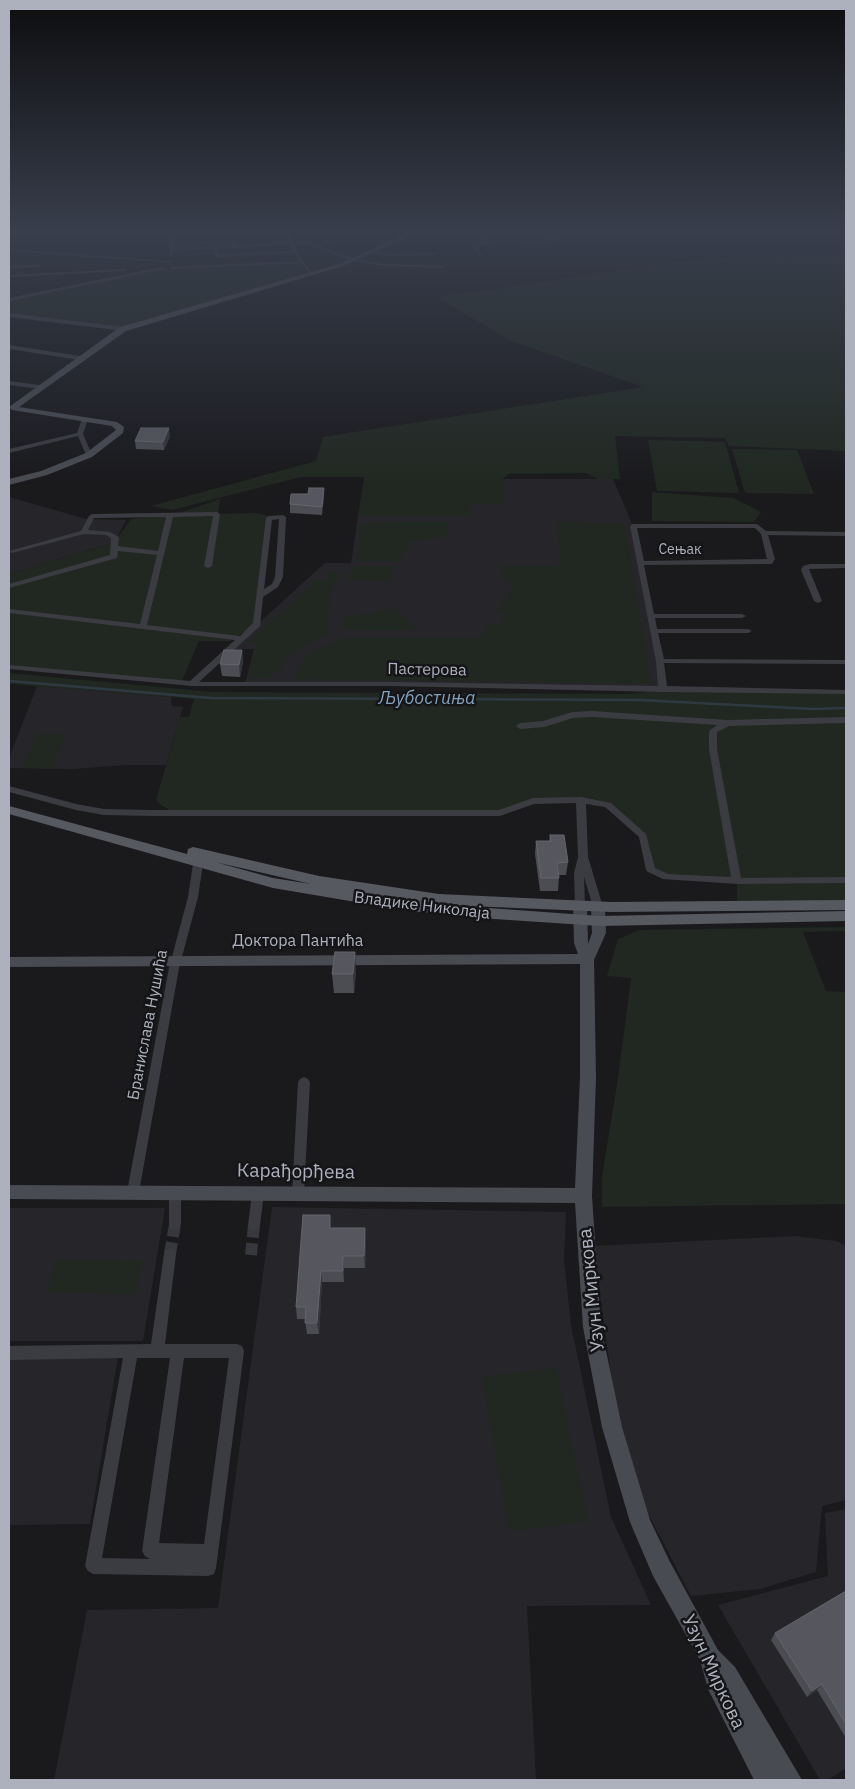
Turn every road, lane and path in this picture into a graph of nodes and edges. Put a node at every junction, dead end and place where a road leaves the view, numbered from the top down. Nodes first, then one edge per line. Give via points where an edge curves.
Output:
1 (29, 317) edge
2 (162, 317) edge
3 (123, 329) junction
4 (9, 347) edge
5 (80, 358) junction
6 (9, 383) edge
7 (40, 388) junction
8 (10, 408) edge
9 (85, 419) junction
10 (80, 434) junction
11 (9, 451) edge
12 (89, 455) junction
13 (9, 482) edge
14 (170, 516) junction
15 (84, 532) junction
16 (764, 533) junction
17 (846, 534) edge
18 (114, 548) junction
19 (12, 551) dead end
20 (161, 553) junction
21 (642, 563) junction
22 (208, 566) dead end
23 (846, 566) edge
24 (9, 586) edge
25 (259, 596) junction
26 (818, 601) dead end
27 (9, 611) edge
28 (651, 616) junction
29 (742, 616) dead end
30 (143, 626) junction
31 (654, 631) junction
32 (748, 631) dead end
33 (241, 638) junction
34 (660, 660) junction
35 (846, 662) edge
36 (9, 667) edge
37 (192, 684) junction
38 (663, 690) junction
39 (846, 692) edge
40 (846, 720) edge
41 (727, 723) junction
42 (520, 726) dead end
43 (9, 789) edge
44 (582, 800) junction
45 (9, 801) edge
46 (9, 810) edge
47 (583, 857) junction
48 (198, 864) junction
49 (846, 880) edge
50 (737, 881) junction
51 (846, 905) edge
52 (580, 913) junction
53 (599, 914) junction
54 (846, 916) edge
55 (176, 960) junction
56 (587, 960) junction
57 (9, 962) edge
58 (304, 1082) dead end
59 (9, 1192) edge
60 (133, 1192) junction
61 (175, 1192) junction
62 (258, 1193) junction
63 (298, 1194) junction
64 (583, 1196) junction
65 (175, 1224) tunnel mouth
66 (254, 1225) tunnel mouth
67 (170, 1254) tunnel mouth
68 (157, 1351) junction
69 (178, 1351) junction
70 (131, 1352) junction
71 (9, 1353) edge
72 (210, 1552) junction
73 (710, 1657) junction
74 (766, 1780) edge
75 (790, 1780) edge

1 - 3 street
2 - 3 street
3 - 5 street
4 - 5 street
5 - 7 street
6 - 7 street
7 - 8 street
8 - 9 street
9 - 10 street
9 - 12 street via 120,427 120,431
10 - 11 street
10 - 12 street
12 - 13 street via 44,473
14 - 15 street via 92,516
14 - 20 street
14 - 22 street via 217,514
15 - 18 street via 108,533 116,537
15 - 19 street
16 - 17 street, Сењак
16 - 21 street, Сењак via 772,559 769,562
16 - 21 street, Сењак via 758,526 749,525 633,526
18 - 20 street
18 - 24 street via 114,556
20 - 30 street
21 - 28 street
23 - 26 street via 810,566 805,570
25 - 25 street via 269,518 283,517 279,577 275,586
25 - 33 street via 257,624
27 - 30 street
28 - 29 street
28 - 31 street
30 - 33 street
31 - 32 street
31 - 34 street
33 - 37 street
34 - 35 street
34 - 38 street
36 - 37 street, Пастерова
37 - 38 street, Пастерова via 392,684
38 - 39 street, Пастерова
40 - 41 street
41 - 42 street via 592,714
41 - 50 street via 713,731 713,749
43 - 44 street via 104,812 500,813 534,801
44 - 47 street, Узун Миркова
44 - 50 street via 608,805 642,836 651,870 666,877
45 - 52 main road, Владике Николаја via 199,854 319,882 439,899
46 - 48 main road, Владике Николаја
47 - 52 street via 579,873
47 - 53 street, Узун Миркова
48 - 52 main road, Владике Николаја via 273,883 439,910
48 - 55 street, Бранислава Нушића
49 - 50 street
51 - 53 main road, Владике Николаја
52 - 53 main road, Владике Николаја
52 - 56 street via 580,944
53 - 54 main road, Владике Николаја
53 - 56 street, Узун Миркова via 598,938
55 - 56 street, Доктора Пантића
55 - 57 street, Доктора Пантића
55 - 60 street, Бранислава Нушића
56 - 64 street, Узун Миркова via 588,1077
58 - 63 street
59 - 60 street, Карађорђева
60 - 61 street, Карађорђева
61 - 62 street, Карађорђева
61 - 65 street
62 - 63 street, Карађорђева
62 - 66 street
63 - 64 street, Карађорђева
64 - 73 street, Узун Миркова via 592,1326 624,1474 650,1546
67 - 68 street
68 - 69 street
68 - 70 street
69 - 72 street via 150,1551
69 - 72 street via 238,1351
70 - 71 street
70 - 72 street via 93,1566 208,1568
73 - 74 street, Узун Миркова via 716,1680
73 - 75 street via 727,1675

